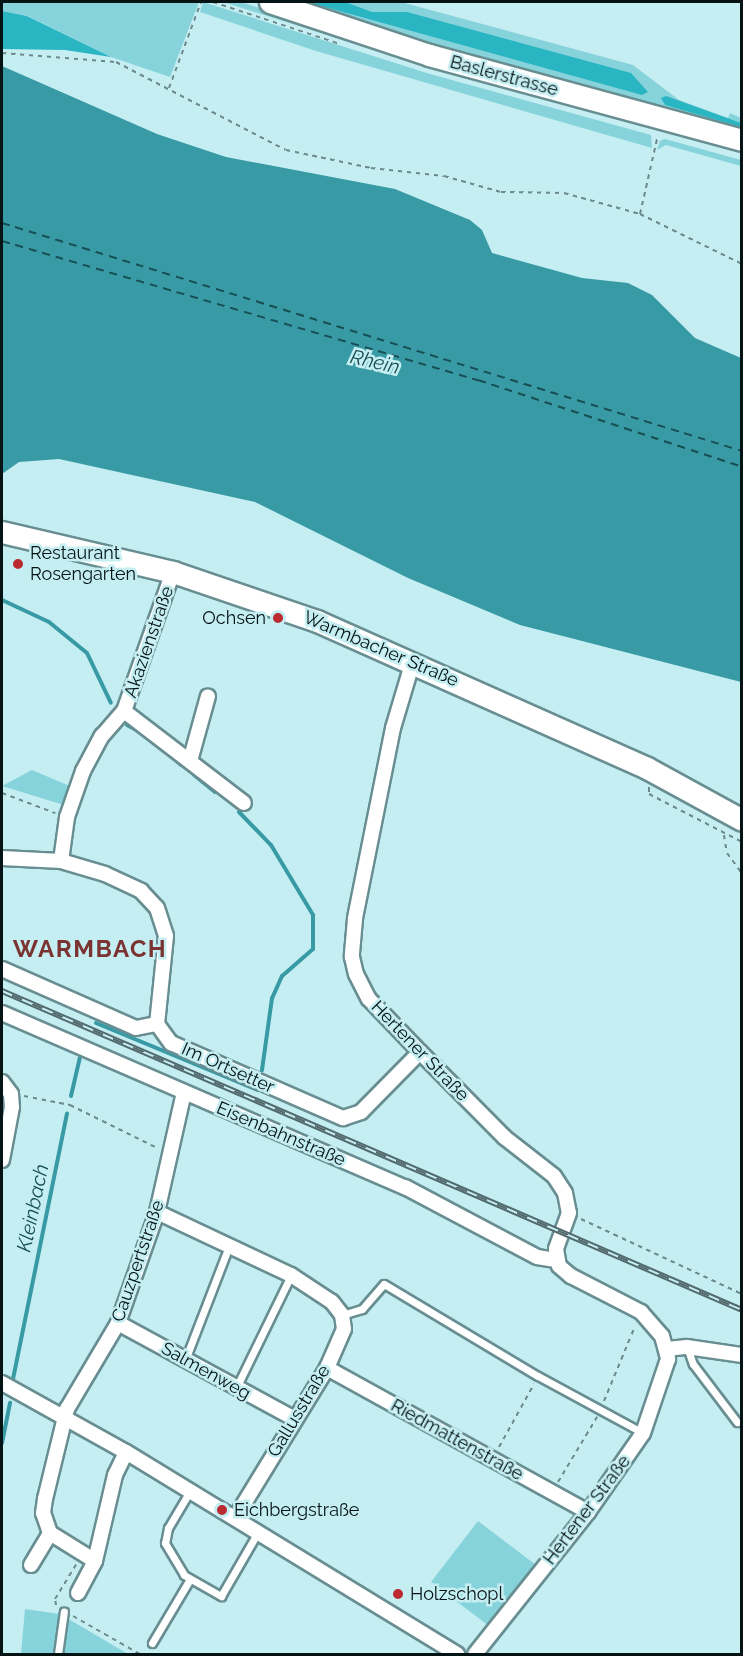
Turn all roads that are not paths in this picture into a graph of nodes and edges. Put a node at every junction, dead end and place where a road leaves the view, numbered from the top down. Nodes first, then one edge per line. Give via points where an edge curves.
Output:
1 (270, 2) edge
2 (741, 140) edge
3 (2, 532) edge
4 (172, 572) junction
5 (413, 661) junction
6 (208, 696) dead end
7 (124, 711) junction
8 (190, 761) junction
9 (244, 803) dead end
10 (736, 814) edge
11 (2, 858) edge
12 (61, 861) junction
13 (2, 969) edge
14 (2, 1013) edge
15 (157, 1024) junction
16 (420, 1052) junction
17 (2, 1082) edge
18 (184, 1092) junction
19 (5, 1127) edge
20 (2, 1160) edge
21 (157, 1212) junction
22 (229, 1246) junction
23 (556, 1260) junction
24 (291, 1275) junction
25 (342, 1315) junction
26 (118, 1323) junction
27 (687, 1347) junction
28 (667, 1349) junction
29 (741, 1355) edge
30 (185, 1360) junction
31 (327, 1368) junction
32 (2, 1383) edge
33 (236, 1388) junction
34 (64, 1419) junction
35 (295, 1419) junction
36 (737, 1422) dead end
37 (643, 1433) junction
38 (126, 1452) junction
39 (190, 1491) junction
40 (588, 1512) junction
41 (235, 1518) junction
42 (258, 1532) junction
43 (50, 1533) junction
44 (89, 1557) junction
45 (31, 1565) dead end
46 (190, 1579) junction
47 (78, 1593) dead end
48 (64, 1611) road end
49 (152, 1643) dead end
50 (58, 1654) edge
51 (457, 1654) edge
52 (475, 1654) edge

1 - 2 main road, Baslerstrasse via 429,56
3 - 4 main road, Warmbacher Straße
4 - 5 main road, Warmbacher Straße via 288,610
4 - 7 street, Akazienstraße
5 - 10 main road, Warmbacher Straße via 647,768
5 - 16 street, Hertener Straße via 393,728 355,919 352,957 369,999
6 - 8 street
7 - 8 street, Akazienstraße
7 - 12 street, Akazienstraße via 102,736 83,771 67,817
8 - 9 street, Akazienstraße
11 - 12 street
12 - 15 street via 132,886 157,908 166,936
13 - 15 street via 136,1028
14 - 18 street, Eisenbahnstraße
15 - 16 street, Im Ortsetter via 171,1043 343,1118 361,1112
16 - 23 street, Hertener Straße via 504,1137 554,1176 566,1193 569,1213
17 - 19 street via 11,1094
18 - 21 street, Cauzpertstraße
18 - 23 street, Eisenbahnstraße via 405,1187 537,1257
19 - 20 street
21 - 22 street
21 - 26 street, Cauzpertstraße
22 - 24 street
22 - 30 lane
23 - 28 street via 571,1276 641,1312 654,1323
24 - 25 street via 332,1302
24 - 33 lane
25 - 31 street, Gallusstraße via 344,1329
25 - 37 lane via 362,1309 384,1284
26 - 30 street, Salmenweg
26 - 34 street, Cauzpertstraße
27 - 28 street
27 - 29 street
27 - 36 lane via 693,1364
28 - 37 street, Hertener Straße via 664,1375
30 - 33 street, Salmenweg
31 - 35 street, Gallusstraße
31 - 40 street, Riedmattenstraße
32 - 34 street
33 - 35 street, Salmenweg
34 - 38 street
34 - 43 street via 43,1513
35 - 41 street, Gallusstraße
37 - 40 street, Hertener Straße
38 - 39 street
38 - 44 street
39 - 41 street
39 - 46 lane via 168,1528 165,1543
40 - 52 street, Hertener Straße
41 - 42 street
42 - 46 lane via 221,1596
42 - 51 street
43 - 44 street
43 - 45 street
44 - 47 street
46 - 49 lane
48 - 50 lane

